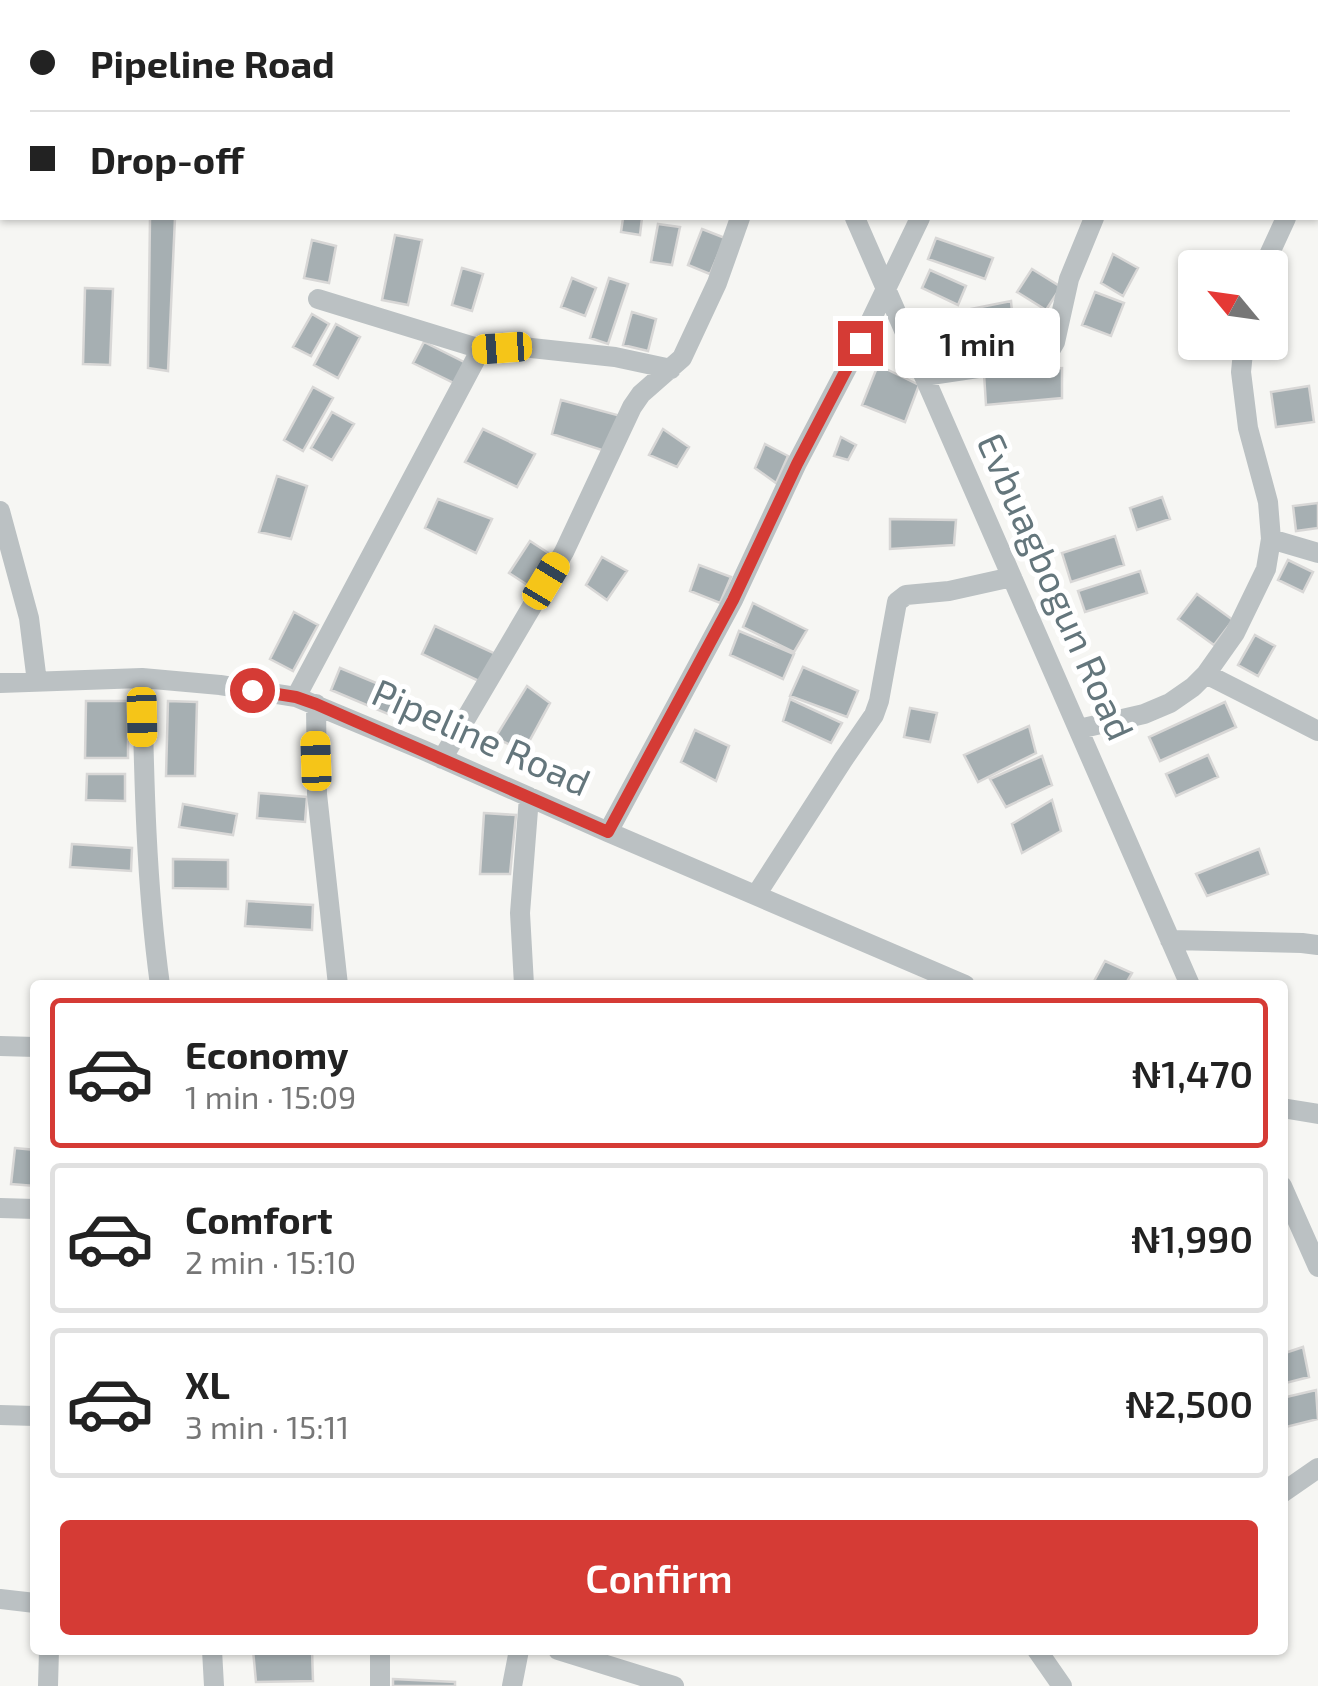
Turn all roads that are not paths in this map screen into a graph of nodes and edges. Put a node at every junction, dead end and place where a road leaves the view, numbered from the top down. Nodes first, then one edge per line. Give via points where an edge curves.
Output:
1 (739, 220) edge
2 (856, 220) edge
3 (919, 220) edge
4 (1093, 220) edge
5 (1285, 220) edge
6 (1271, 250) edge
7 (885, 288) junction
8 (318, 299) dead end
9 (481, 349) junction
10 (632, 360) junction
11 (1243, 360) edge
12 (671, 369) junction
13 (924, 376) junction
14 (641, 394) junction
15 (0, 511) edge
16 (1271, 539) junction
17 (1318, 554) edge
18 (1012, 577) junction
19 (1206, 674) junction
20 (142, 678) junction
21 (37, 682) junction
22 (0, 683) edge
23 (306, 701) junction
24 (1079, 729) junction
25 (1318, 730) edge
26 (442, 759) junction
27 (529, 797) junction
28 (608, 832) junction
29 (756, 895) junction
30 (1170, 940) junction
31 (1318, 945) edge
32 (159, 980) edge
33 (337, 980) edge
34 (524, 980) edge
35 (953, 980) edge
36 (1188, 980) edge
37 (0, 1046) edge
38 (30, 1047) edge
39 (1288, 1109) edge
40 (1318, 1114) edge
41 (1288, 1199) edge
42 (0, 1208) edge
43 (30, 1209) edge
44 (1318, 1266) edge
45 (0, 1415) edge
46 (30, 1416) edge
47 (1318, 1468) edge
48 (1288, 1489) edge
49 (0, 1599) edge
50 (30, 1602) edge
51 (48, 1655) edge
52 (212, 1655) edge
53 (380, 1655) edge
54 (518, 1655) edge
55 (574, 1655) edge
56 (1040, 1655) edge
57 (48, 1686) edge
58 (214, 1686) edge
59 (380, 1686) edge
60 (512, 1686) edge
61 (674, 1686) edge
62 (1062, 1686) edge

1 - 12 street via 711,298
2 - 7 street, Evbuagbogun Road
3 - 7 street
4 - 13 street via 1048,354
5 - 6 street
7 - 13 street, Evbuagbogun Road
7 - 28 street via 733,600
8 - 9 street
9 - 10 street via 522,346
9 - 23 street
10 - 12 street
10 - 14 street
11 - 16 street via 1248,428
12 - 14 street
13 - 18 street, Evbuagbogun Road
14 - 26 street via 564,552
15 - 21 street
16 - 17 street
16 - 19 street via 1266,569 1235,634
18 - 24 street, Evbuagbogun Road
18 - 29 street via 906,594 897,602 874,715
19 - 24 street via 1170,703
19 - 25 street
20 - 21 street, Pipeline Road
20 - 23 street, Pipeline Road
20 - 32 street
21 - 22 street, Pipeline Road
23 - 26 street, Pipeline Road
23 - 33 street
24 - 30 street, Evbuagbogun Road
26 - 27 street, Pipeline Road
27 - 28 street, Pipeline Road
27 - 34 street via 520,912
28 - 29 street, Pipeline Road
29 - 35 street, Pipeline Road
30 - 31 street
30 - 36 street, Evbuagbogun Road
37 - 38 street
39 - 40 street
41 - 44 street
42 - 43 street
45 - 46 street
47 - 48 street
49 - 50 street
51 - 57 street
52 - 58 street
53 - 59 street
54 - 60 street
55 - 61 street
56 - 62 street

